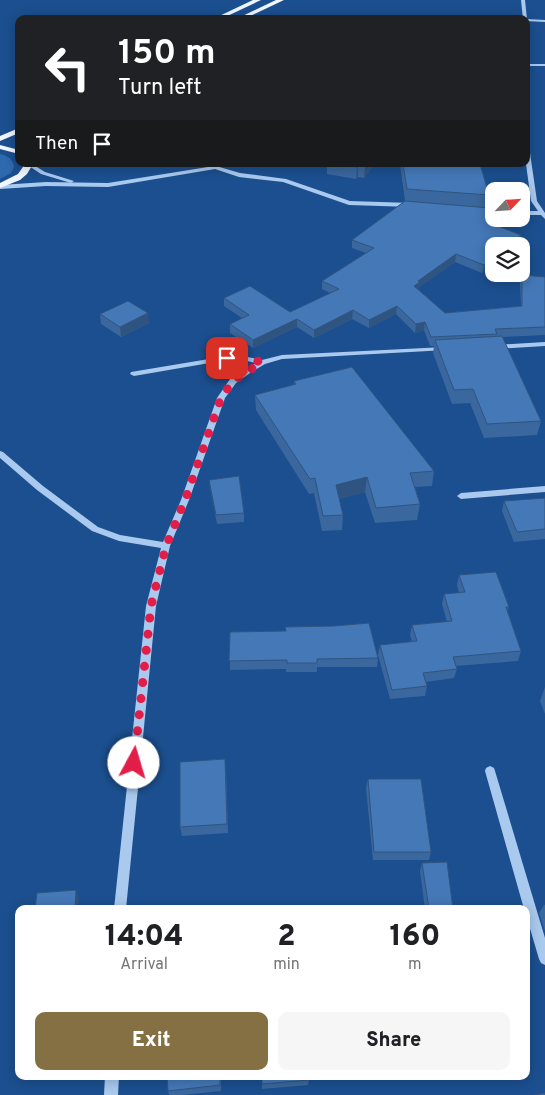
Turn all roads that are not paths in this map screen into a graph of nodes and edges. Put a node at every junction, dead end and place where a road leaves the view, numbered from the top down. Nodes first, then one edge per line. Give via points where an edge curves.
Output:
1 (258, 0) edge
2 (281, 0) edge
3 (523, 0) edge
4 (225, 15) edge
5 (248, 15) edge
6 (525, 15) edge
7 (530, 20) edge
8 (545, 21) edge
9 (530, 65) edge
10 (545, 65) edge
11 (15, 132) edge
12 (0, 139) edge
13 (0, 146) edge
14 (15, 151) edge
15 (28, 167) edge
16 (32, 167) edge
17 (215, 167) joint
18 (529, 167) edge
19 (91, 185) junction
20 (0, 187) edge
21 (419, 206) edge
22 (530, 214) edge
23 (543, 215) edge
24 (545, 344) edge
25 (487, 347) edge
26 (458, 348) edge
27 (262, 362) junction
28 (134, 374) dead end
29 (0, 454) edge
30 (545, 489) edge
31 (461, 496) dead end
32 (166, 546) junction
33 (490, 771) dead end
34 (120, 905) edge
35 (529, 905) edge
36 (530, 908) edge
37 (545, 959) edge
38 (112, 1080) edge
39 (111, 1095) edge

1 - 4 main road
2 - 5 main road
3 - 6 street
7 - 8 street
9 - 10 street
11 - 12 main road
13 - 14 main road
15 - 20 main road via 20,176
16 - 19 street via 51,176
17 - 19 street
17 - 21 street via 254,178 284,180 349,203
18 - 23 street via 534,201
19 - 20 street
22 - 23 street
24 - 25 street
26 - 27 street via 282,357
27 - 28 street via 227,358
27 - 32 street via 233,381 221,398
29 - 32 street via 95,529 118,538
30 - 31 street
32 - 34 street via 151,606
33 - 35 street
36 - 37 street
38 - 39 street

